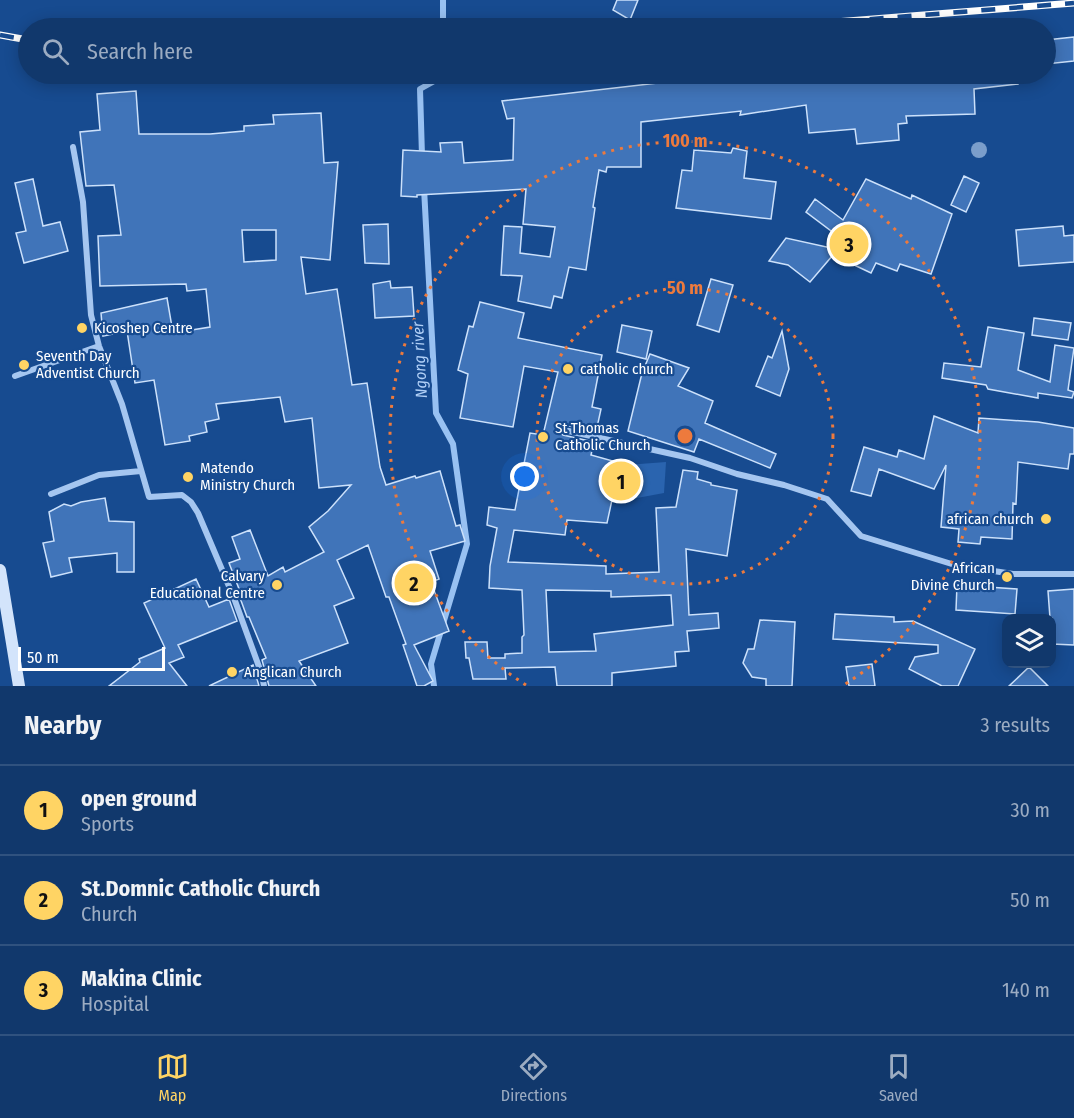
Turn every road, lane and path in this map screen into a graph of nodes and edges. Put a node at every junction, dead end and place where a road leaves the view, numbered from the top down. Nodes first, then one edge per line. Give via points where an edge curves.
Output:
1 (73, 147) dead end
2 (99, 346) junction
3 (15, 376) dead end
4 (564, 430) dead end
5 (141, 471) junction
6 (51, 494) dead end
7 (0, 570) edge
8 (1074, 574) edge
9 (19, 686) edge
10 (264, 686) edge

1 - 2 street via 83,202 91,315
2 - 3 street
2 - 5 street via 122,404
4 - 8 street via 690,458 826,499 861,536 955,565 1013,574
5 - 6 street via 99,475
5 - 10 street via 149,497 182,495 198,513 234,598
7 - 9 main road

